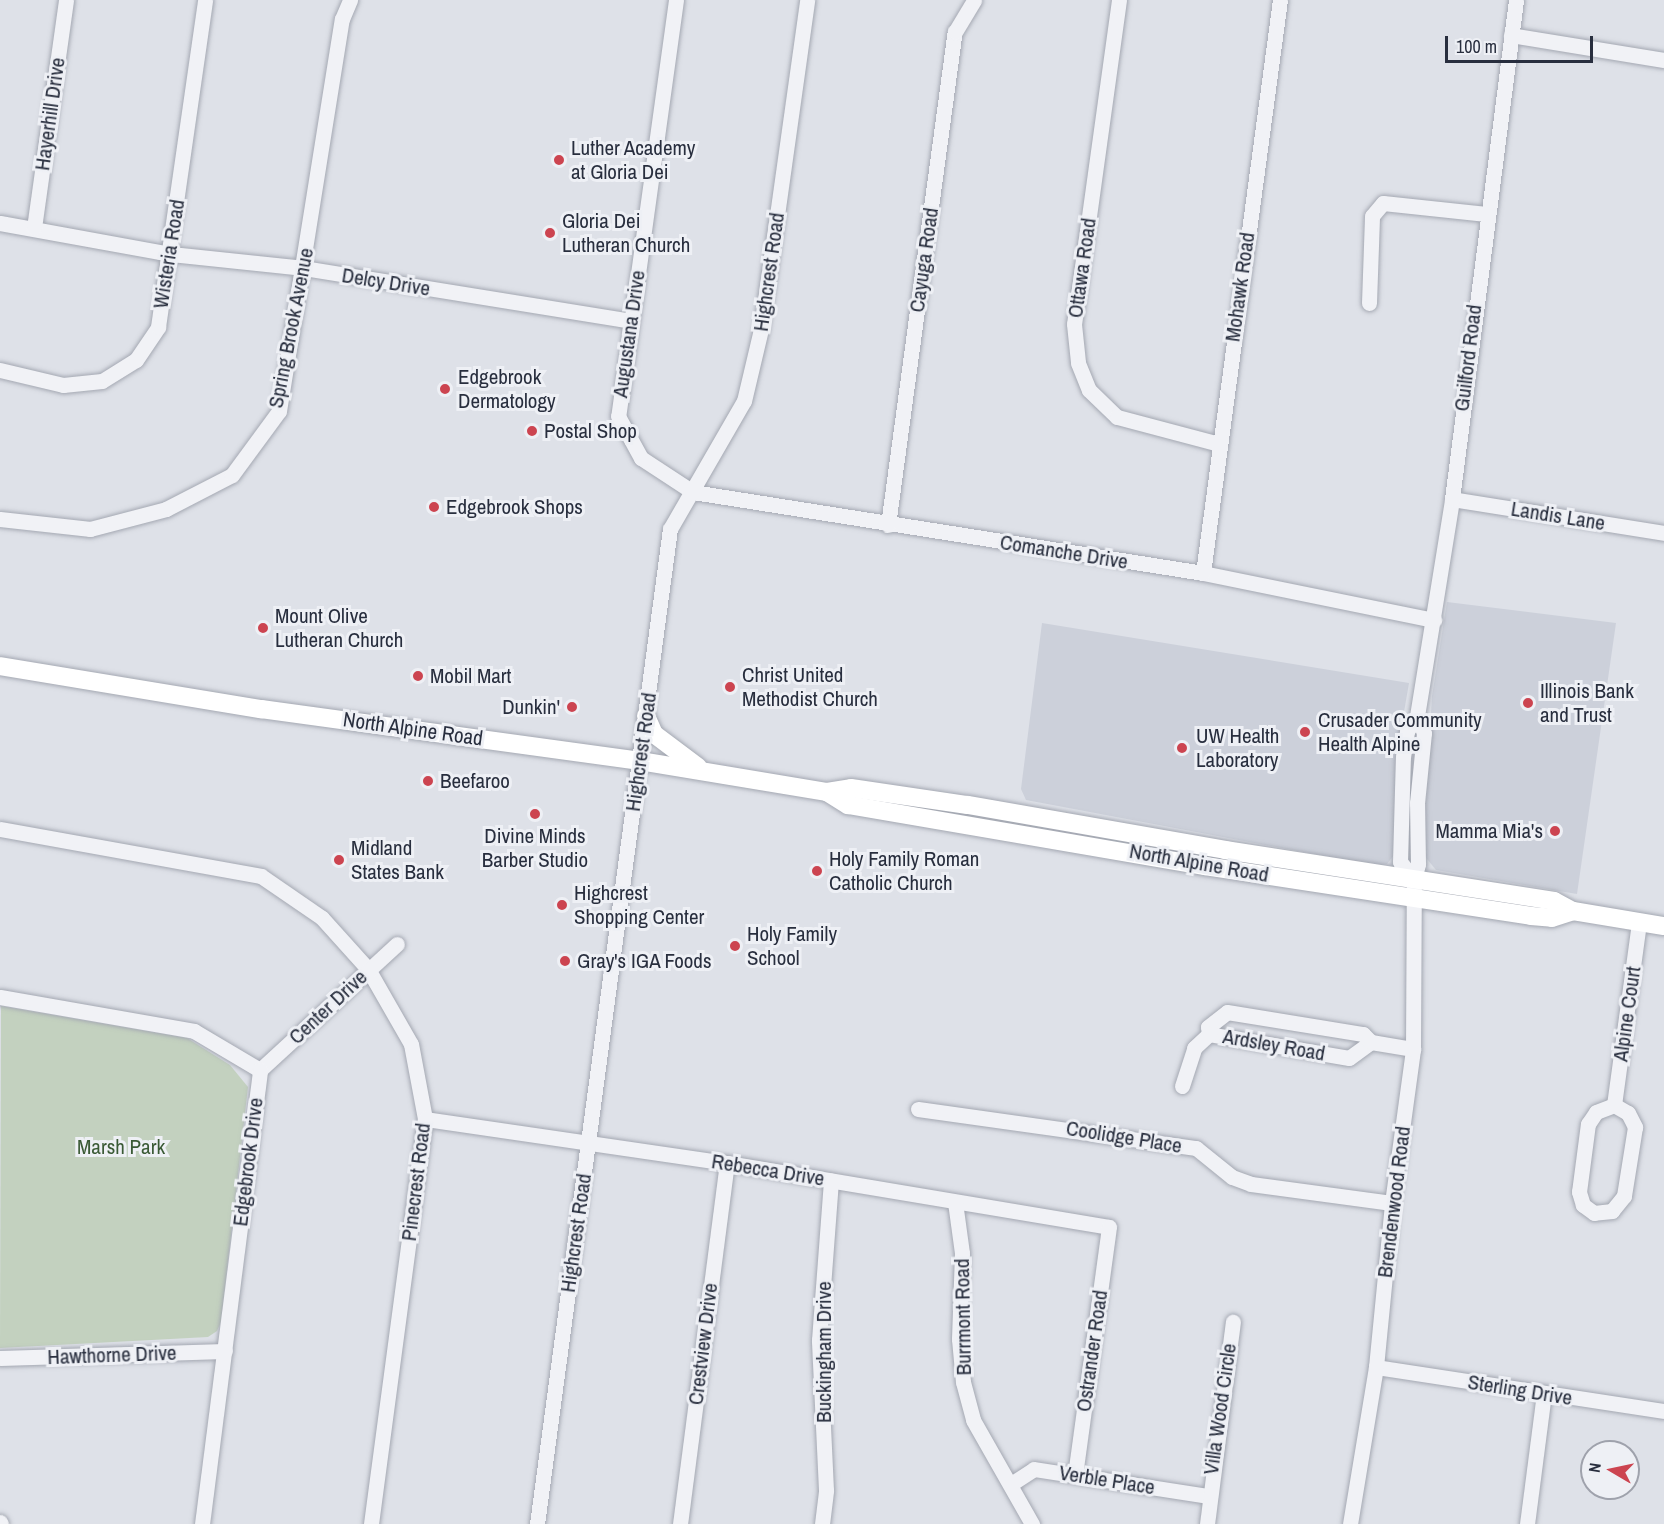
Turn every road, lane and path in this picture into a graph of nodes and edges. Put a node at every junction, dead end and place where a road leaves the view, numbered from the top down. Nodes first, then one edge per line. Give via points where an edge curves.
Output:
1 (66, 0) edge
2 (205, 0) edge
3 (350, 0) edge
4 (676, 0) edge
5 (807, 0) edge
6 (974, 0) edge
7 (1119, 0) edge
8 (1280, 0) edge
9 (1516, 0) edge
10 (1511, 35) junction
11 (1664, 60) edge
12 (1486, 214) junction
13 (0, 223) edge
14 (34, 228) junction
15 (171, 254) junction
16 (304, 268) junction
17 (1369, 303) dead end
18 (630, 321) junction
19 (0, 370) edge
20 (1219, 444) junction
21 (693, 492) junction
22 (1452, 499) junction
23 (0, 519) edge
24 (888, 525) junction
25 (1664, 533) edge
26 (1203, 573) junction
27 (1434, 620) junction
28 (0, 666) edge
29 (646, 716) junction
30 (640, 761) junction
31 (708, 772) junction
32 (827, 792) junction
33 (0, 829) edge
34 (1414, 879) junction
35 (1414, 898) junction
36 (1573, 911) junction
37 (1639, 922) junction
38 (1664, 926) edge
39 (397, 944) dead end
40 (368, 969) junction
41 (0, 997) edge
42 (1209, 1034) junction
43 (1371, 1042) junction
44 (1413, 1049) junction
45 (260, 1070) junction
46 (1182, 1086) dead end
47 (1614, 1105) junction
48 (918, 1109) dead end
49 (425, 1119) junction
50 (588, 1143) junction
51 (727, 1163) junction
52 (831, 1180) junction
53 (956, 1202) junction
54 (1392, 1203) junction
55 (1109, 1227) joint
56 (1233, 1322) dead end
57 (225, 1351) junction
58 (0, 1358) edge
59 (1376, 1367) junction
60 (1544, 1394) junction
61 (1664, 1411) edge
62 (1075, 1474) junction
63 (1011, 1484) junction
64 (1208, 1496) junction
65 (202, 1524) edge
66 (371, 1524) edge
67 (537, 1524) edge
68 (680, 1524) edge
69 (822, 1524) edge
70 (1032, 1524) edge
71 (1207, 1524) edge
72 (1350, 1524) edge
73 (1527, 1524) edge

1 - 14 street, Hayerhill Drive
2 - 15 street, Wisteria Road
3 - 16 street, Spring Brook Avenue via 342,19
4 - 18 street, Augustana Drive
5 - 21 street, Highcrest Road via 761,329 744,401
6 - 24 street, Cayuga Road via 955,32
7 - 20 street, Ottawa Road via 1074,324 1077,356 1089,390 1105,410 1117,417
8 - 20 street, Mohawk Road
9 - 10 street, Guilford Road
10 - 11 street
10 - 12 street, Guilford Road
12 - 17 street via 1383,203 1372,216
12 - 22 street, Guilford Road
13 - 14 street, Delcy Drive
14 - 15 street, Delcy Drive
15 - 16 street, Delcy Drive
15 - 19 street, Wisteria Road via 158,327 136,360 102,381 63,385
16 - 18 street, Delcy Drive
16 - 23 street, Spring Brook Avenue via 279,411 232,475 166,509 90,529
18 - 21 street, Augustana Drive via 618,416 641,458
20 - 26 street, Mohawk Road
21 - 24 street, Comanche Drive
21 - 29 street, Highcrest Road via 670,529
22 - 25 street, Landis Lane
22 - 27 street, Guilford Road
24 - 26 street, Comanche Drive
26 - 27 street, Comanche Drive
27 - 34 street, Guilford Road via 1417,716 1424,733
28 - 30 main road, North Alpine Road via 261,709
29 - 30 street, Highcrest Road
29 - 31 main road via 654,734
30 - 31 main road, North Alpine Road
30 - 50 street, Highcrest Road
31 - 32 main road, North Alpine Road
32 - 34 main road, North Alpine Road via 851,788 968,805
32 - 35 main road, North Alpine Road via 848,805
33 - 40 street, Pinecrest Road via 261,876 322,918
34 - 35 street, Brendenwood Road
34 - 36 main road, North Alpine Road via 1554,901
35 - 36 main road, North Alpine Road via 1552,918
35 - 44 street, Brendenwood Road
36 - 37 main road, North Alpine Road
37 - 38 main road, North Alpine Road
37 - 47 street, Alpine Court
39 - 40 street, Center Drive
40 - 45 street, Center Drive
40 - 49 street, Pinecrest Road via 411,1044
41 - 45 street, Edgebrook Drive via 194,1031
42 - 43 street, Ardsley Road via 1349,1058
42 - 43 street, Ardsley Road via 1208,1027 1227,1012 1363,1034
42 - 46 street via 1194,1048
43 - 44 street, Ardsley Road
44 - 54 street, Brendenwood Road
45 - 57 street, Edgebrook Drive
47 - 47 street via 1596,1112 1588,1124 1579,1192 1583,1205 1594,1213 1612,1211 1624,1196 1635,1127 1628,1113
48 - 54 street, Coolidge Place via 1196,1148 1232,1177 1251,1184
49 - 50 street, Rebecca Drive
49 - 66 street, Pinecrest Road
50 - 51 street, Rebecca Drive
50 - 67 street, Highcrest Road
51 - 52 street, Rebecca Drive
51 - 68 street, Crestview Drive
52 - 53 street, Rebecca Drive
52 - 69 street, Buckingham Drive via 819,1340 826,1490
53 - 55 street, Rebecca Drive
53 - 63 street, Burrmont Road via 962,1254 959,1339 963,1382 973,1420
54 - 59 street, Brendenwood Road
55 - 62 street, Ostrander Road
56 - 64 street, Villa Wood Circle
57 - 58 street, Hawthorne Drive
57 - 65 street, Edgebrook Drive
59 - 60 street, Sterling Drive
59 - 72 street, Brendenwood Road
60 - 61 street, Sterling Drive
60 - 73 street
62 - 63 street, Verble Place via 1034,1469
62 - 64 street, Verble Place
63 - 70 street, Burrmont Road
64 - 71 street

